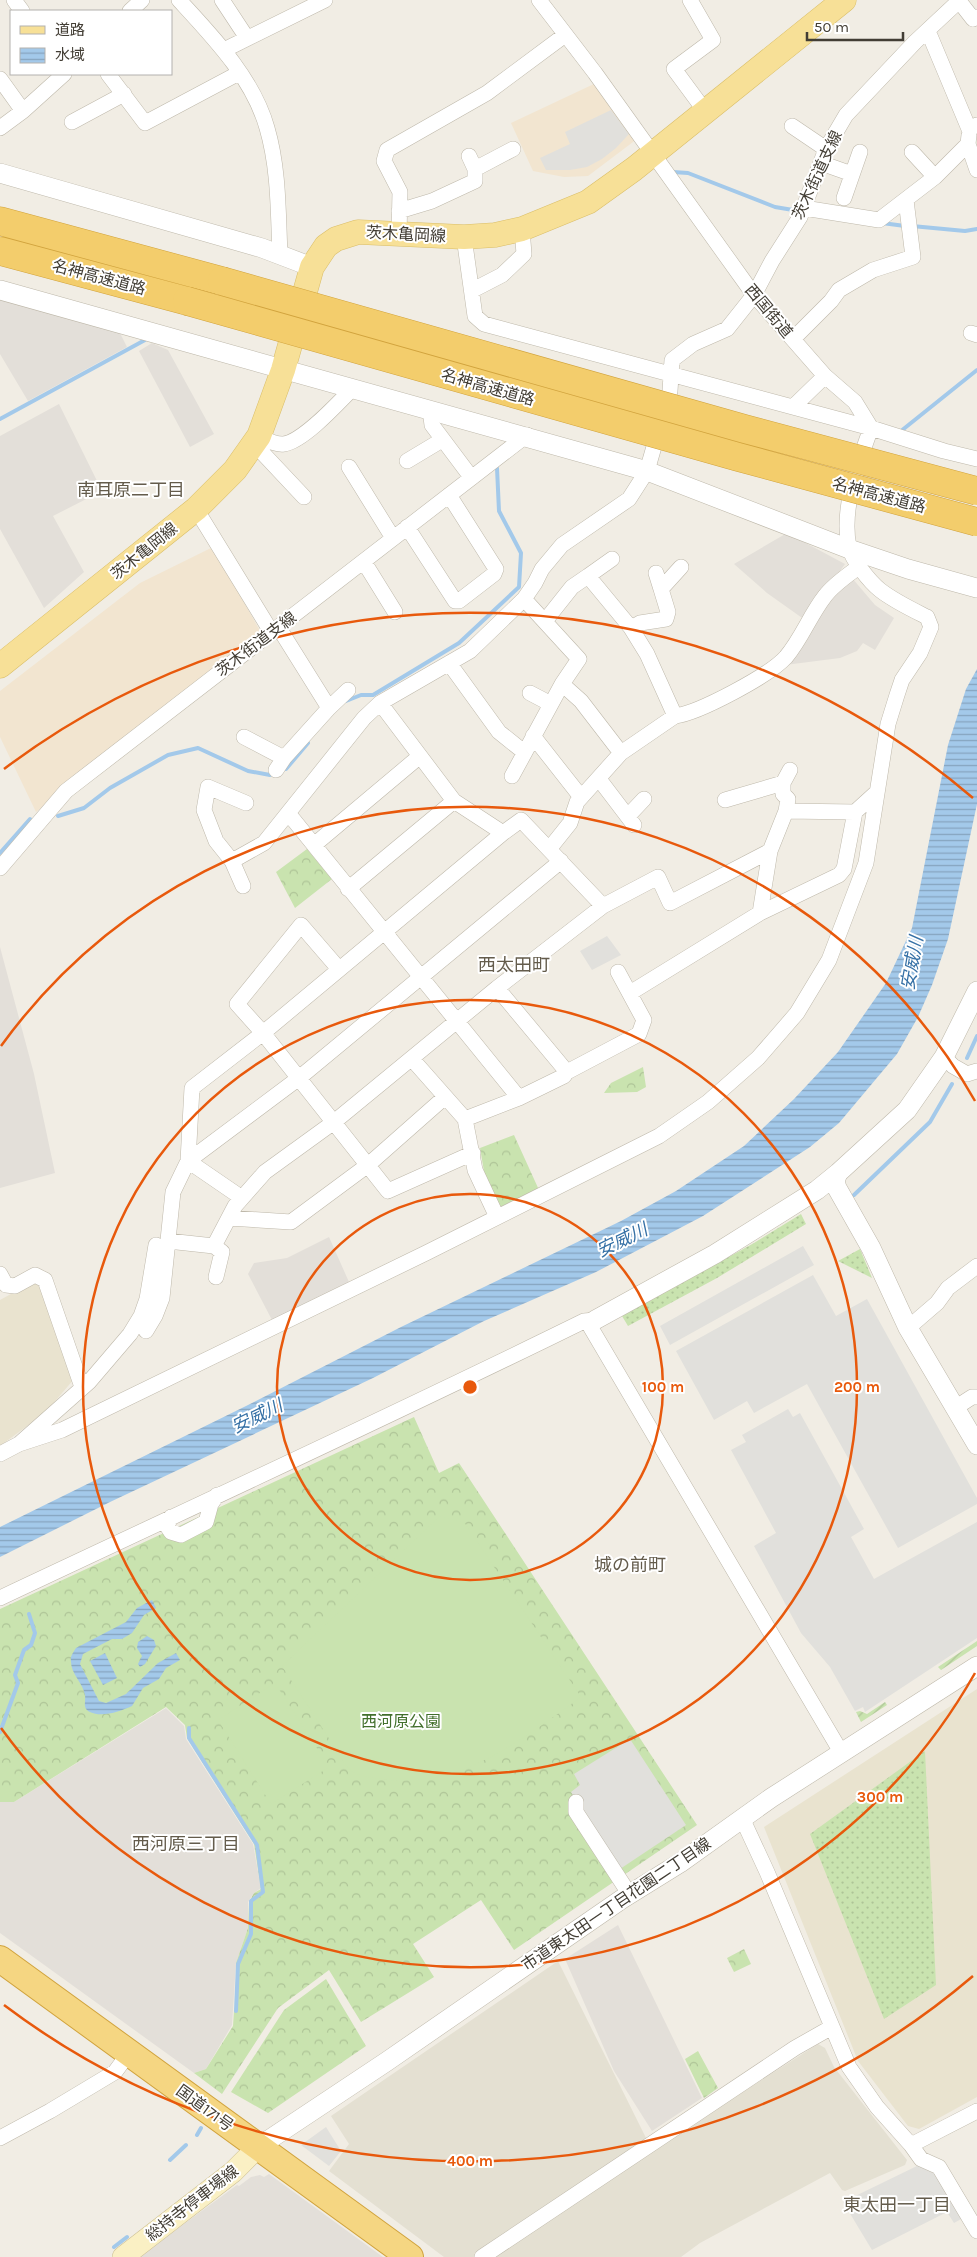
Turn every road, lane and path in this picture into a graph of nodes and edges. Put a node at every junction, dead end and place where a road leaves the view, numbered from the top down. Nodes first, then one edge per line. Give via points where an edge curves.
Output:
1 (142, 0) edge
2 (179, 0) edge
3 (222, 0) edge
4 (326, 0) edge
5 (539, 0) edge
6 (690, 0) edge
7 (844, 0) edge
8 (959, 0) edge
9 (131, 10) edge
10 (977, 17) edge
11 (928, 31) junction
12 (565, 35) junction
13 (247, 38) junction
14 (224, 50) junction
15 (239, 73) junction
16 (62, 75) edge
17 (110, 75) edge
18 (0, 79) edge
19 (124, 94) junction
20 (23, 111) junction
21 (705, 111) junction
22 (72, 122) dead end
23 (792, 126) dead end
24 (0, 128) edge
25 (971, 133) edge
26 (513, 150) dead end
27 (860, 152) dead end
28 (912, 152) dead end
29 (654, 153) junction
30 (823, 156) junction
31 (977, 170) edge
32 (0, 174) edge
33 (852, 174) junction
34 (935, 177) junction
35 (844, 198) dead end
36 (906, 200) junction
37 (804, 208) junction
38 (399, 211) junction
39 (0, 222) edge
40 (522, 229) junction
41 (399, 235) junction
42 (464, 237) junction
43 (0, 251) edge
44 (280, 254) junction
45 (312, 268) junction
46 (0, 290) edge
47 (473, 290) junction
48 (754, 295) junction
49 (792, 338) junction
50 (282, 370) junction
51 (670, 375) junction
52 (825, 376) junction
53 (353, 388) junction
54 (793, 407) junction
55 (430, 409) junction
56 (871, 428) junction
57 (527, 436) junction
58 (442, 440) junction
59 (257, 441) junction
60 (977, 459) edge
61 (407, 460) dead end
62 (349, 467) dead end
63 (647, 471) junction
64 (471, 477) junction
65 (977, 491) edge
66 (448, 495) junction
67 (304, 498) dead end
68 (196, 509) junction
69 (977, 522) edge
70 (407, 527) junction
71 (393, 538) junction
72 (849, 549) junction
73 (612, 559) dead end
74 (364, 562) junction
75 (860, 566) junction
76 (681, 567) dead end
77 (656, 574) dead end
78 (588, 576) junction
79 (977, 588) edge
80 (661, 589) junction
81 (524, 599) junction
82 (395, 612) dead end
83 (545, 621) junction
84 (631, 628) junction
85 (275, 630) junction
86 (449, 663) junction
87 (0, 666) edge
88 (562, 684) junction
89 (348, 690) dead end
90 (530, 693) dead end
91 (380, 703) junction
92 (551, 704) junction
93 (329, 708) junction
94 (676, 716) junction
95 (533, 736) junction
96 (244, 737) dead end
97 (524, 752) junction
98 (621, 753) junction
99 (420, 756) junction
100 (512, 776) dead end
101 (599, 780) junction
102 (877, 792) junction
103 (581, 797) junction
104 (644, 799) dead end
105 (725, 800) dead end
106 (454, 801) junction
107 (246, 802) dead end
108 (786, 811) junction
109 (855, 812) junction
110 (288, 813) junction
111 (503, 833) junction
112 (314, 845) junction
113 (550, 848) junction
114 (770, 852) junction
115 (232, 861) junction
116 (561, 861) junction
117 (0, 868) edge
118 (244, 886) dead end
119 (348, 888) junction
120 (603, 906) junction
121 (760, 913) junction
122 (383, 932) junction
123 (339, 970) junction
124 (618, 972) dead end
125 (420, 976) junction
126 (497, 988) junction
127 (977, 991) edge
128 (630, 993) junction
129 (456, 1020) junction
130 (263, 1033) junction
131 (944, 1057) junction
132 (412, 1059) junction
133 (977, 1071) edge
134 (567, 1072) junction
135 (299, 1078) junction
136 (445, 1097) junction
137 (519, 1098) junction
138 (466, 1119) junction
139 (334, 1122) junction
140 (473, 1153) junction
141 (188, 1161) junction
142 (368, 1166) junction
143 (838, 1173) junction
144 (242, 1198) junction
145 (497, 1217) junction
146 (229, 1218) junction
147 (162, 1243) junction
148 (214, 1246) junction
149 (977, 1266) edge
150 (0, 1274) edge
151 (216, 1277) dead end
152 (596, 1320) junction
153 (908, 1328) junction
154 (146, 1331) dead end
155 (82, 1387) junction
156 (977, 1397) edge
157 (955, 1408) junction
158 (19, 1444) junction
159 (977, 1445) edge
160 (0, 1454) edge
161 (217, 1495) junction
162 (171, 1517) junction
163 (0, 1598) edge
164 (977, 1666) edge
165 (841, 1752) junction
166 (576, 1802) dead end
167 (742, 1818) junction
168 (630, 1895) junction
169 (0, 1959) edge
170 (832, 2027) junction
171 (129, 2053) junction
172 (977, 2111) edge
173 (0, 2138) edge
174 (911, 2145) junction
175 (258, 2146) junction
176 (973, 2212) edge
177 (977, 2231) edge
178 (123, 2257) edge
179 (410, 2257) edge
180 (482, 2257) edge

1 - 9 street
2 - 14 street
3 - 13 street
4 - 13 street
5 - 12 street, 西国街道
6 - 21 street via 713,40 674,69
7 - 21 main road, 茨木亀岡線
8 - 10 street via 973,20
8 - 11 street, 茨木街道支線
11 - 25 street
11 - 30 street, 茨木街道支線 via 846,115
12 - 29 street, 西国街道
12 - 38 street via 487,93 387,150 384,161 400,192
13 - 14 street
14 - 15 street
15 - 19 street via 145,123
15 - 44 street via 267,128 276,173
16 - 20 street
17 - 19 street
18 - 20 street
19 - 22 street
20 - 24 street
21 - 29 main road, 茨木亀岡線
23 - 30 street
25 - 31 street
25 - 34 street
26 - 38 street via 472,163 475,181 466,187
27 - 33 street
28 - 34 street
29 - 40 main road, 茨木亀岡線 via 588,202
29 - 48 street, 西国街道
30 - 33 street
30 - 37 street, 茨木街道支線
32 - 44 street
33 - 35 street
34 - 36 street
36 - 37 street via 879,220
36 - 49 street via 913,257 873,270 839,290 831,302
37 - 48 street, 茨木街道支線
38 - 41 street
39 - 65 highway, 名神高速道路, bridge
40 - 42 main road, 茨木亀岡線
40 - 47 street via 524,254 502,275
41 - 42 main road, 茨木亀岡線
41 - 45 main road, 茨木亀岡線 via 358,232 336,239 326,246
42 - 47 street
43 - 69 highway, 名神高速道路, bridge
44 - 45 street
45 - 50 main road, 茨木亀岡線
46 - 50 street
47 - 51 street via 475,316 484,324
48 - 49 street, 西国街道
48 - 51 street, 茨木街道支線 via 727,329 692,344 672,360
49 - 52 street, 西国街道
50 - 53 street
50 - 59 main road, 茨木亀岡線
51 - 54 street
51 - 63 street, 茨木街道支線 via 670,391
52 - 54 street
52 - 56 street, 西国街道 via 855,402
53 - 55 street
53 - 59 street via 319,422 290,442
54 - 56 street
55 - 57 street
55 - 58 street via 432,425
56 - 60 street
56 - 72 street via 852,482
57 - 63 street
57 - 64 street, 茨木街道支線
58 - 61 street
58 - 64 street
59 - 67 street
59 - 68 main road, 茨木亀岡線 via 235,470
62 - 71 street via 364,482
63 - 72 street
63 - 81 street, 茨木街道支線 via 629,499 555,553
64 - 66 street, 茨木街道支線
66 - 70 street, 茨木街道支線
66 - 70 street via 496,569 494,574 455,601
68 - 85 street
68 - 87 main road, 茨木亀岡線
70 - 71 street, 茨木街道支線
71 - 74 street, 茨木街道支線
72 - 75 street
72 - 79 street
73 - 78 street
74 - 82 street
74 - 85 street, 茨木街道支線
75 - 94 street via 825,594 800,638 784,658 732,692 687,715
75 - 102 street via 880,590 927,617 931,627 920,653 902,680 888,724
76 - 80 street
77 - 80 street
78 - 83 street via 572,587
78 - 84 street
80 - 84 street via 668,612 666,619 640,623
81 - 83 street
81 - 86 street, 茨木街道支線 via 470,650
83 - 88 street via 579,659
84 - 94 street
85 - 93 street
85 - 117 street, 茨木街道支線 via 66,791
86 - 91 street, 茨木街道支線
86 - 97 street via 500,732
88 - 92 street
88 - 98 street via 581,701
89 - 93 street
90 - 92 street
91 - 99 street
91 - 110 street, 茨木街道支線 via 364,718
92 - 95 street
93 - 96 street via 280,764
94 - 98 street
95 - 97 street
95 - 103 street
97 - 100 street
98 - 101 street
99 - 106 street
99 - 112 street
101 - 103 street
101 - 104 street via 631,821
102 - 109 street
102 - 145 street via 866,863 829,960 797,1013 758,1058 708,1102 659,1136
103 - 113 street via 570,823
105 - 108 street via 786,777 783,794 788,799
106 - 111 street
106 - 119 street
107 - 115 street via 208,787 204,810 216,841
108 - 109 street
108 - 114 street
109 - 121 street via 844,869 839,875
110 - 112 street
110 - 115 street, 茨木街道支線 via 264,843
111 - 113 street via 521,820
111 - 122 street
112 - 119 street
113 - 116 street
114 - 120 street via 670,903 658,877
114 - 121 street
115 - 118 street
116 - 120 street
116 - 125 street
119 - 122 street
120 - 126 street
121 - 128 street via 680,970
122 - 123 street
122 - 125 street
123 - 130 street
123 - 130 street via 301,925 237,1004
124 - 128 street
125 - 129 street
125 - 135 street
126 - 129 street
126 - 134 street
127 - 131 street
128 - 134 street via 644,1020 639,1034
129 - 132 street
129 - 137 street
130 - 135 street
130 - 141 street via 192,1088
131 - 133 street via 967,1074
131 - 143 street via 907,1110
132 - 136 street
132 - 139 street
134 - 137 street
135 - 139 street
135 - 141 street
136 - 138 street
136 - 142 street
137 - 138 street
138 - 140 street
139 - 142 street
139 - 144 street via 265,1172
140 - 142 street via 388,1192
140 - 145 street via 475,1170
141 - 144 street
141 - 147 street via 173,1192
142 - 146 street via 291,1222
143 - 152 street via 817,1190 715,1254
143 - 153 street via 837,1188 872,1248
144 - 146 street
145 - 158 street via 62,1430
146 - 148 street
147 - 148 street
147 - 154 street via 162,1298
147 - 155 street via 141,1316 130,1334
148 - 151 street via 222,1252
149 - 153 street via 948,1288 937,1303
150 - 155 street via 6,1285 15,1286 35,1275 45,1280
152 - 161 street via 584,1321 416,1404
152 - 165 street via 591,1328
153 - 157 street
155 - 158 street
156 - 157 street
157 - 159 street
158 - 160 street
161 - 162 street
161 - 162 street via 206,1522 188,1532 181,1535 172,1532 167,1526
162 - 163 street
164 - 165 street, 市道東太田一丁目花園二丁目線
165 - 167 street, 市道東太田一丁目花園二丁目線
166 - 168 street via 576,1812
167 - 168 street, 市道東太田一丁目花園二丁目線
167 - 170 street
168 - 175 street, 市道東太田一丁目花園二丁目線
169 - 171 highway, 国道171号
170 - 174 street via 849,2067 877,2107
170 - 180 street via 795,2048
171 - 173 street via 115,2072
171 - 175 highway, 国道171号
172 - 174 street
174 - 176 street via 921,2159 939,2167
175 - 178 main road, 総持寺停車場線 via 233,2172
175 - 179 highway, 国道171号
176 - 177 street

